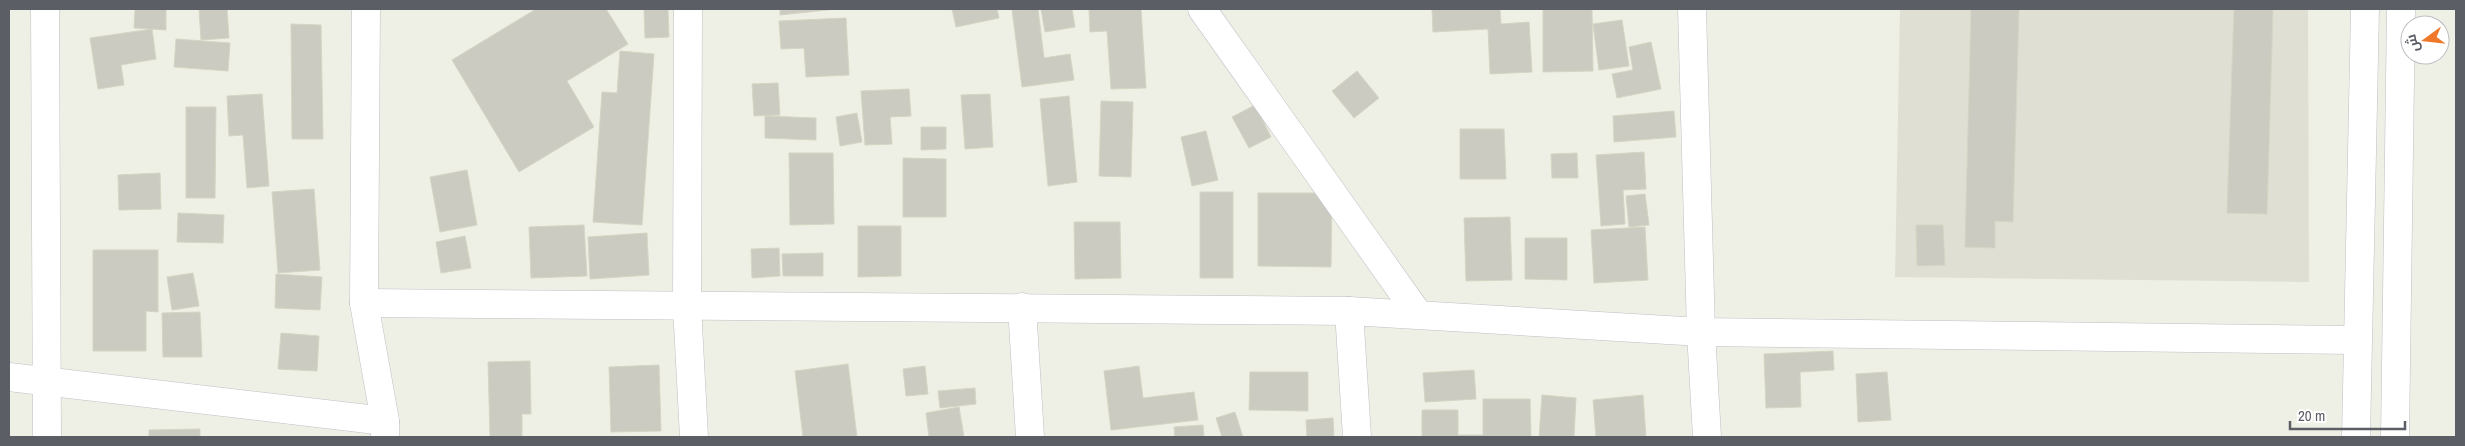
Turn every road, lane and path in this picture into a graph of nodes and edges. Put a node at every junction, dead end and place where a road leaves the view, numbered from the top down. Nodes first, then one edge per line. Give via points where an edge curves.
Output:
1 (45, 9) edge
2 (366, 9) edge
3 (688, 9) edge
4 (1202, 9) edge
5 (1692, 9) edge
6 (2365, 9) edge
7 (2401, 9) edge
8 (364, 304) junction
9 (686, 306) junction
10 (1022, 307) junction
11 (1349, 311) junction
12 (1418, 314) junction
13 (1700, 332) junction
14 (2357, 340) junction
15 (9, 377) edge
16 (46, 383) junction
17 (385, 429) edge
18 (48, 437) edge
19 (694, 437) edge
20 (1030, 437) edge
21 (1357, 437) edge
22 (1707, 437) edge
23 (2356, 437) edge
24 (2395, 437) edge

1 - 16 street
2 - 8 street
3 - 9 street
4 - 12 street
5 - 13 street
6 - 14 street
7 - 24 street
8 - 9 street
8 - 17 street
9 - 10 street
9 - 19 street
10 - 11 street
10 - 20 street
11 - 12 street
11 - 21 street
12 - 13 street
13 - 14 street
13 - 22 street
14 - 23 street
15 - 16 street
16 - 17 street
16 - 18 street

